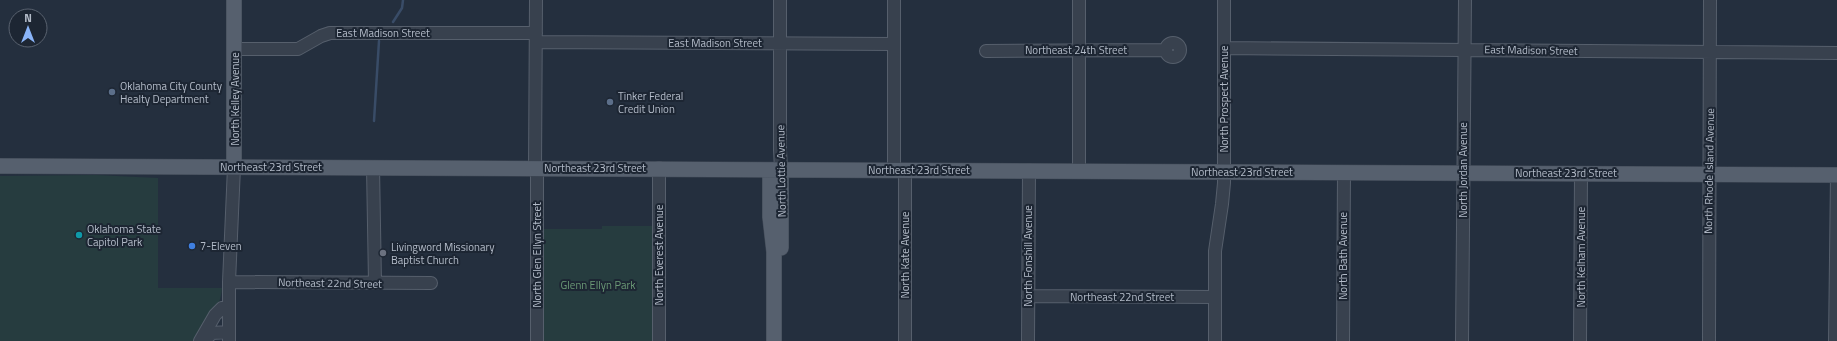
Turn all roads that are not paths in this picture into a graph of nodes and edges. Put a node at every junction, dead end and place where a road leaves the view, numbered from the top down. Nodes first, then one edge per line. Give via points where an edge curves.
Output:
1 (234, 0) edge
2 (536, 0) edge
3 (780, 0) edge
4 (894, 0) edge
5 (1079, 0) edge
6 (1224, 0) edge
7 (1465, 0) edge
8 (1710, 0) edge
9 (536, 38) junction
10 (780, 43) junction
11 (893, 44) junction
12 (1224, 48) junction
13 (235, 49) junction
14 (986, 50) dead end
15 (1079, 50) junction
16 (1165, 50) dead end
17 (1464, 50) junction
18 (1710, 52) junction
19 (1837, 53) edge
20 (0, 166) edge
21 (234, 167) junction
22 (373, 167) junction
23 (536, 168) junction
24 (659, 168) junction
25 (776, 170) junction
26 (900, 170) junction
27 (1029, 170) junction
28 (1078, 171) junction
29 (1224, 172) junction
30 (1344, 172) junction
31 (1463, 173) junction
32 (1581, 173) junction
33 (1709, 175) junction
34 (1837, 175) edge
35 (229, 282) junction
36 (375, 283) junction
37 (431, 283) dead end
38 (1028, 296) junction
39 (1215, 297) junction
40 (229, 307) junction
41 (229, 337) edge
42 (200, 341) edge
43 (204, 341) edge
44 (537, 341) edge
45 (659, 341) edge
46 (774, 341) edge
47 (780, 341) edge
48 (905, 341) edge
49 (1028, 341) edge
50 (1215, 341) edge
51 (1342, 341) edge
52 (1462, 341) edge
53 (1580, 341) edge
54 (1709, 341) edge
55 (1834, 341) edge

1 - 13 main road, North Kelley Avenue
2 - 9 street, North Glen Ellyn Street
3 - 10 street, North Lottie Avenue
4 - 11 street, North Kate Avenue
5 - 15 street
6 - 12 street, North Prospect Avenue
7 - 17 street, North Jordan Avenue
8 - 18 street, North Rhode Island Avenue
9 - 10 street, East Madison Street
9 - 13 street, East Madison Street via 330,33 298,49
9 - 23 street, North Glen Ellyn Street
10 - 11 street, East Madison Street
10 - 25 street, North Lottie Avenue
11 - 26 street, North Kate Avenue
12 - 17 street, East Madison Street
12 - 29 street, North Prospect Avenue
13 - 21 main road, North Kelley Avenue
14 - 15 street, Northeast 24th Street
15 - 16 street, Northeast 24th Street
15 - 28 street
17 - 18 street, East Madison Street
17 - 31 street, North Jordan Avenue
18 - 19 street, East Madison Street
18 - 33 street, North Rhode Island Avenue
20 - 21 main road, Northeast 23rd Street
21 - 22 main road, Northeast 23rd Street
21 - 35 street, North Kelley Avenue
22 - 23 main road, Northeast 23rd Street
22 - 36 street
23 - 24 main road, Northeast 23rd Street
23 - 44 street, North Glen Ellyn Street
24 - 25 main road, Northeast 23rd Street
24 - 45 street, North Everest Avenue
25 - 26 main road, Northeast 23rd Street
25 - 46 main road, North Lottie Avenue via 770,218 774,252
25 - 47 main road, North Lottie Avenue
26 - 27 main road, Northeast 23rd Street
26 - 48 street, North Kate Avenue
27 - 28 main road, Northeast 23rd Street
27 - 38 street, North Fonshill Avenue
28 - 29 main road, Northeast 23rd Street
29 - 30 main road, Northeast 23rd Street
29 - 39 street, North Prospect Avenue via 1215,251
30 - 31 main road, Northeast 23rd Street
30 - 51 street, North Bath Avenue
31 - 32 main road, Northeast 23rd Street
31 - 52 street, North Jordan Avenue
32 - 33 main road, Northeast 23rd Street
32 - 53 street, North Kelham Avenue
33 - 34 main road, Northeast 23rd Street
33 - 54 street, North Rhode Island Avenue
34 - 55 street
35 - 36 street, Northeast 22nd Street
35 - 40 street, North Kelley Avenue
36 - 37 street, Northeast 22nd Street
38 - 39 street, Northeast 22nd Street
38 - 49 street, North Fonshill Avenue
39 - 50 street, North Prospect Avenue
40 - 41 street, North Kelley Avenue
40 - 42 street via 222,308 215,315
41 - 43 street via 212,333

